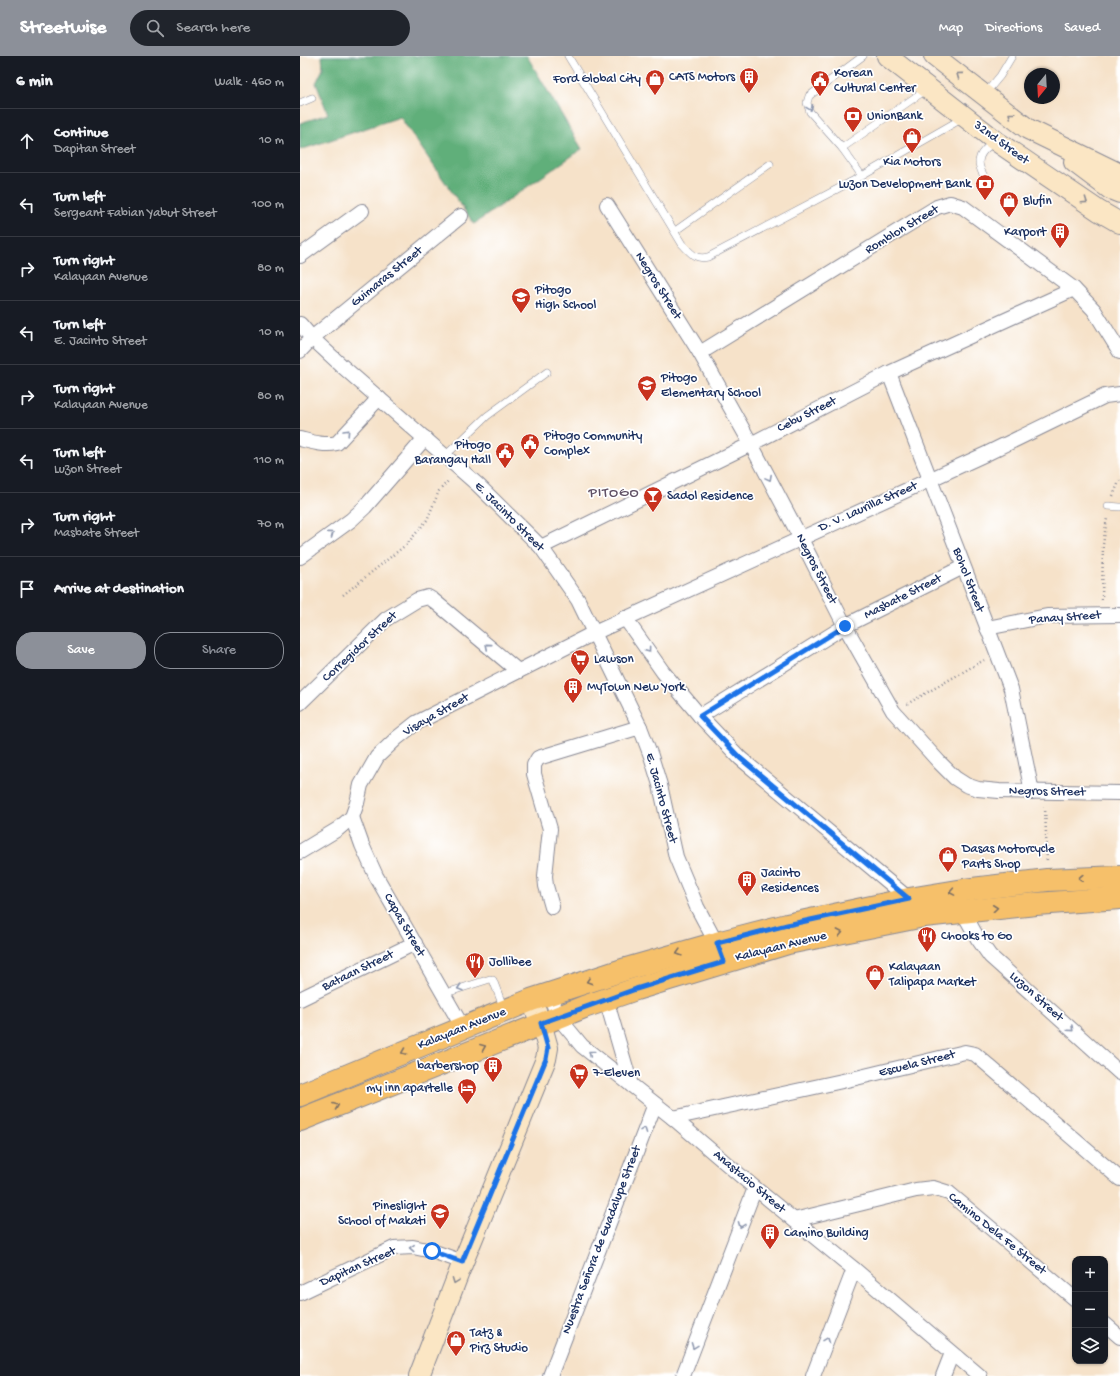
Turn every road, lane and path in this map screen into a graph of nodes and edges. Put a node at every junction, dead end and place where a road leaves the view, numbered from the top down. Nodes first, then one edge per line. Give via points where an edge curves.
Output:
1 (568, 56) edge
2 (863, 56) edge
3 (887, 56) edge
4 (934, 56) edge
5 (1012, 56) edge
6 (928, 88) junction
7 (985, 94) junction
8 (312, 98) dead end
9 (300, 103) edge
10 (964, 117) junction
11 (996, 141) junction
12 (842, 148) junction
13 (770, 164) dead end
14 (862, 176) junction
15 (984, 176) dead end
16 (1120, 179) edge
17 (607, 205) dead end
18 (362, 211) dead end
19 (461, 216) dead end
20 (1120, 223) edge
21 (675, 231) junction
22 (300, 256) edge
23 (1074, 289) junction
24 (300, 324) edge
25 (312, 338) junction
26 (300, 351) edge
27 (1120, 352) edge
28 (700, 353) junction
29 (547, 372) dead end
30 (889, 373) junction
31 (1120, 394) edge
32 (379, 398) junction
33 (425, 438) junction
34 (300, 439) edge
35 (751, 444) junction
36 (445, 456) junction
37 (458, 468) junction
38 (929, 479) junction
39 (1120, 479) edge
40 (1108, 506) junction
41 (1120, 507) edge
42 (800, 537) junction
43 (542, 547) junction
44 (300, 557) edge
45 (963, 567) junction
46 (343, 595) dead end
47 (1102, 615) junction
48 (1120, 615) edge
49 (625, 618) junction
50 (845, 626) junction
51 (987, 628) junction
52 (594, 632) junction
53 (997, 652) junction
54 (518, 671) junction
55 (300, 703) edge
56 (893, 711) junction
57 (700, 716) junction
58 (640, 727) junction
59 (1038, 792) junction
60 (1120, 794) edge
61 (352, 817) junction
62 (300, 852) edge
63 (1120, 877) edge
64 (1048, 880) junction
65 (1120, 898) edge
66 (909, 899) junction
67 (552, 907) dead end
68 (963, 912) junction
69 (415, 944) junction
70 (720, 952) junction
71 (443, 994) junction
72 (540, 997) junction
73 (300, 999) edge
74 (606, 999) junction
75 (505, 1011) junction
76 (549, 1020) junction
77 (463, 1028) junction
78 (1120, 1073) edge
79 (631, 1085) junction
80 (300, 1095) edge
81 (655, 1104) junction
82 (673, 1118) junction
83 (300, 1120) edge
84 (1120, 1179) edge
85 (755, 1188) junction
86 (794, 1220) junction
87 (462, 1262) junction
88 (854, 1269) junction
89 (300, 1293) edge
90 (1072, 1296) edge
91 (1108, 1327) edge
92 (1120, 1337) edge
93 (952, 1353) junction
94 (419, 1376) edge
95 (550, 1376) edge
96 (683, 1376) edge
97 (813, 1376) edge
98 (943, 1376) edge
99 (980, 1376) edge

1 - 21 lane
2 -> 12 lane via 809,96 807,103 810,112
3 - 6 main road, 32nd Street
7 -> 4 main road
5 - 7 lane
6 - 10 main road, 32nd Street
6 - 12 lane
16 -> 7 main road via 1110,188 1028,129
8 - 9 lane
10 - 11 main road, 32nd Street
10 - 14 lane
11 - 15 lane via 983,150 979,162
11 -> 20 main road, 32nd Street
12 - 14 lane
13 - 21 lane
14 - 21 lane via 708,257 701,259 694,256 682,244
17 - 28 street, Negros Street
18 - 22 street
19 - 25 street, Guimaras Street
23 - 27 street, Romblon Street via 1094,310
23 - 28 street, Romblon Street via 963,207 950,203 937,207
23 - 30 street, Cebu Street
24 - 25 street, E. Jacinto Street
25 - 26 street, Guimaras Street
25 - 32 street, E. Jacinto Street
28 - 35 street, Negros Street
29 - 36 lane via 487,416
30 - 35 street, Cebu Street
30 - 38 street, Bohol Street
31 - 38 street, D. V. Laurilla Street via 1105,396
32 - 33 street, E. Jacinto Street
34 -> 32 street via 330,445 337,443
33 - 36 street, E. Jacinto Street
44 -> 33 street via 366,506
35 -> 42 street, Negros Street
35 - 43 street, Cebu Street
36 - 37 street, E. Jacinto Street
37 - 43 street, E. Jacinto Street
37 - 46 path via 439,491 428,520 407,544
38 - 42 street, D. V. Laurilla Street
38 - 45 street, Bohol Street
39 - 40 path
40 - 41 lane
40 - 47 path via 1103,545
42 - 49 street, D. V. Laurilla Street
42 - 50 street, Negros Street
43 - 52 street, E. Jacinto Street via 578,600
45 - 50 street, Masbate Street
45 - 51 street, Bohol Street
47 - 48 street, Panay Street
47 - 51 street, Panay Street via 1047,616
49 - 52 street, D. V. Laurilla Street
49 -> 57 street via 663,672
50 - 56 street, Negros Street
50 - 57 street, Masbate Street
51 - 53 street, Bohol Street
52 - 54 street, Visaya Street
52 - 58 street, E. Jacinto Street
53 - 56 path
53 - 59 street, Bohol Street via 1011,689
54 -> 55 street, Corregidor Street via 433,600 422,598 403,607 386,620
54 - 61 street, Visaya Street via 416,723 376,756 362,785
56 - 59 street, Negros Street via 939,762 966,785 978,789
57 - 66 street via 740,758
58 - 67 street via 538,758 534,765 534,774 550,829 545,876
58 - 70 street, E. Jacinto Street via 660,785 676,857
59 - 60 street, Negros Street
59 - 64 path
61 - 62 street via 338,829
61 - 69 street, Capas Street via 376,876
63 -> 64 main road, Kalayaan Avenue
64 -> 66 main road, Kalayaan Avenue
68 -> 65 main road, Kalayaan Avenue
66 - 70 main road, Kalayaan Avenue via 787,925
70 -> 68 main road, Kalayaan Avenue via 788,943 924,916
68 -> 78 street, Luzon Street via 990,956
69 - 71 street, Capas Street
69 - 73 street, Bataan Street
70 -> 72 main road, Kalayaan Avenue via 626,969
70 - 74 main road, Kalayaan Avenue
75 -> 71 lane via 493,980 490,979
71 - 77 street, Capas Street
72 - 75 main road, Kalayaan Avenue
72 - 76 main road
74 - 76 main road, Kalayaan Avenue
74 - 79 street
75 - 77 main road, Kalayaan Avenue
79 -> 76 street, Anastacio Street
83 -> 76 main road, Kalayaan Avenue
76 - 87 main road via 546,1059
77 -> 80 main road, Kalayaan Avenue
79 - 81 street, Anastacio Street
81 - 82 street, Anastacio Street
95 -> 81 street, Nuestra Señora de Guadalupe Street
82 - 84 street, Escuela Street via 965,1052 975,1054
82 - 85 street, Anastacio Street
85 - 86 street, Anastacio Street
85 -> 96 street
86 - 88 street, Anastacio Street
86 - 90 street, Camino Dela Fe Street via 933,1188 949,1193
87 -> 89 street, Dapitan Street via 413,1247 394,1248
87 -> 94 main road
88 - 93 street, Anastacio Street
97 -> 88 street
91 - 92 street
93 - 98 street
93 - 99 street, Anastacio Street

